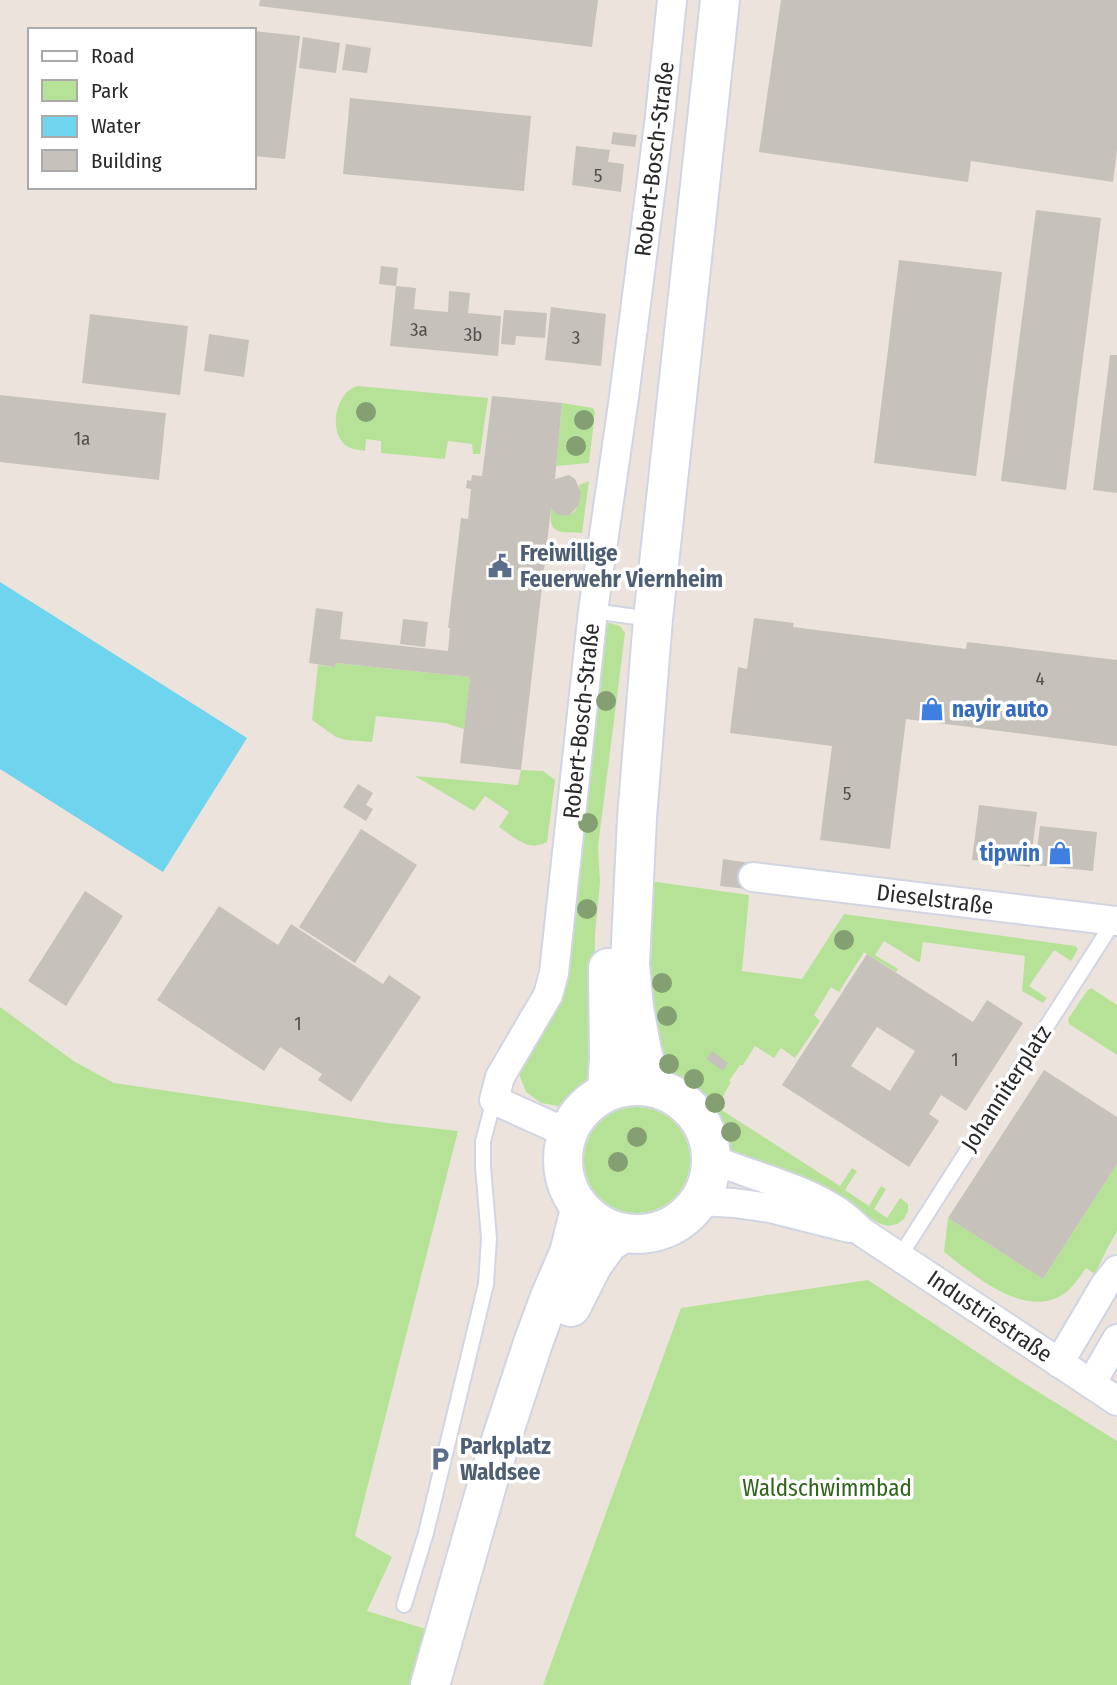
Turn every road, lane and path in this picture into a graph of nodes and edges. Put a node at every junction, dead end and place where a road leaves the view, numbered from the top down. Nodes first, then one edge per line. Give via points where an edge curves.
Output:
1 (672, 0) edge
2 (720, 0) edge
3 (593, 611) junction
4 (653, 620) junction
5 (753, 877) dead end
6 (1115, 921) edge
7 (652, 1086) junction
8 (607, 1091) junction
9 (494, 1100) junction
10 (567, 1133) junction
11 (712, 1159) junction
12 (700, 1201) junction
13 (580, 1209) junction
14 (862, 1232) junction
15 (624, 1233) junction
16 (900, 1256) junction
17 (1117, 1270) edge
18 (1117, 1339) edge
19 (1059, 1363) junction
20 (1091, 1384) junction
21 (1117, 1401) edge
22 (404, 1605) dead end
23 (430, 1685) edge
24 (449, 1685) edge

1 - 3 street, Robert-Bosch-Straße
2 - 4 main road
3 - 4 lane
3 - 9 street, Robert-Bosch-Straße via 554,974 548,995 500,1077
4 - 7 main road via 630,964 634,1008
4 - 8 main road via 610,893
5 - 6 street, Dieselstraße
6 - 16 lane, Johanniterplatz
7 - 8 main road via 629,1085
7 - 11 main road via 676,1095 695,1112 707,1134
8 - 10 main road via 590,1101
9 - 10 street
9 - 22 lane via 483,1141 489,1238 486,1284
10 - 13 main road via 563,1173
11 - 12 main road
11 - 14 street, Industriestraße via 817,1198
12 - 14 street, Industriestraße via 770,1208
12 - 15 main road via 666,1229
13 - 15 main road via 600,1225
13 - 23 main road via 569,1253 533,1343 491,1471
14 - 16 street, Industriestraße
15 - 24 main road via 608,1243 593,1264 548,1361
16 - 19 street, Industriestraße
17 - 19 street
18 - 20 street
19 - 20 street, Industriestraße
20 - 21 street, Industriestraße

